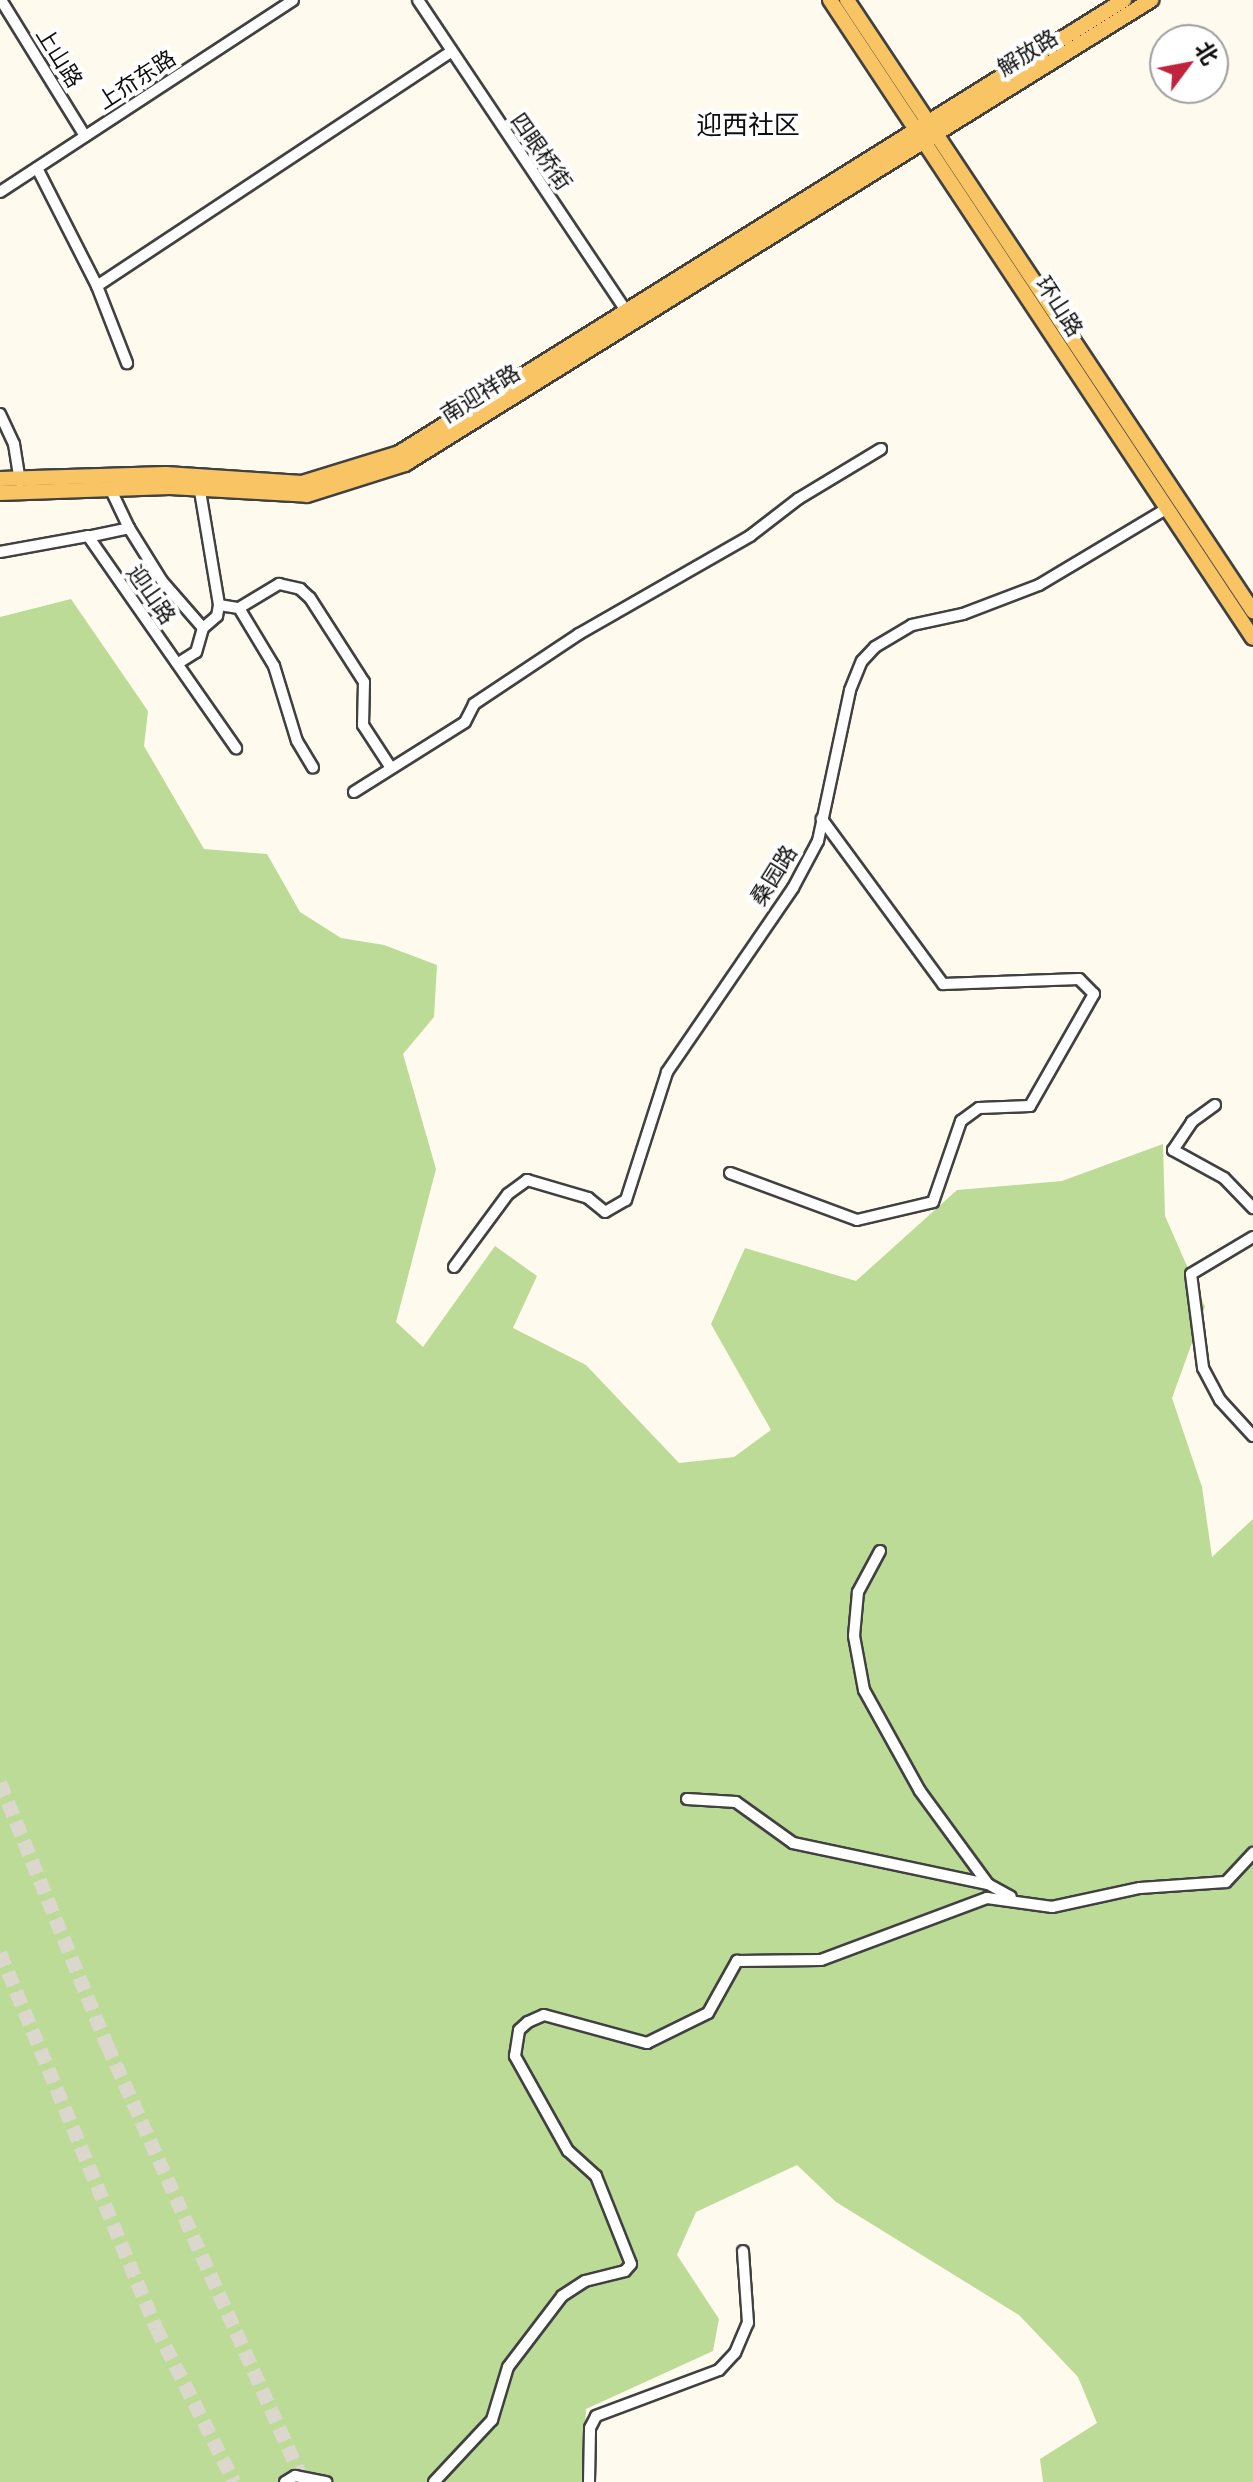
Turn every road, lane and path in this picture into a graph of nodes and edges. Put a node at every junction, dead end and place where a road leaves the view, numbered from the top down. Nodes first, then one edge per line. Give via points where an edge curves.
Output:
1 (1, 0) edge
2 (293, 0) edge
3 (418, 0) edge
4 (830, 0) edge
5 (847, 0) edge
6 (1124, 0) edge
7 (1151, 0) edge
8 (451, 52) junction
9 (928, 132) junction
10 (85, 136) junction
11 (37, 168) junction
12 (0, 192) edge
13 (97, 286) junction
14 (631, 319) junction
15 (127, 363) dead end
16 (0, 414) edge
17 (881, 449) dead end
18 (0, 479) edge
19 (198, 482) junction
20 (20, 484) junction
21 (110, 488) junction
22 (0, 493) edge
23 (1166, 509) junction
24 (129, 528) junction
25 (92, 536) dead end
26 (0, 552) edge
27 (219, 605) junction
28 (239, 608) junction
29 (1253, 611) edge
30 (203, 628) junction
31 (1253, 638) edge
32 (177, 664) junction
33 (236, 748) dead end
34 (313, 768) dead end
35 (391, 768) junction
36 (354, 792) dead end
37 (822, 819) junction
38 (1215, 1105) dead end
39 (730, 1173) dead end
40 (1253, 1208) edge
41 (1253, 1237) edge
42 (454, 1267) dead end
43 (1253, 1436) edge
44 (880, 1551) dead end
45 (687, 1799) dead end
46 (1253, 1853) edge
47 (988, 1884) junction
48 (1013, 1898) junction
49 (743, 2251) dead end
50 (285, 2482) edge
51 (326, 2482) edge
52 (434, 2482) edge
53 (589, 2482) edge

1 - 10 street, 上山路
2 - 10 street, 上夼东路
3 - 8 street, 四眼桥街
4 - 9 main road, 环山路
5 - 9 main road, 环山路
6 - 9 main road, 解放路
7 - 9 main road, 解放路
8 - 13 street
8 - 14 street, 四眼桥街
9 - 14 main road, 南迎祥路
9 - 23 main road, 环山路
9 - 29 main road, 环山路
10 - 11 street, 上夼东路
11 - 12 street, 上夼东路
11 - 13 street
13 - 15 street
14 - 19 main road, 南迎祥路 via 422,441 355,471 291,483
16 - 20 street via 14,444
17 - 35 street via 798,499 750,536 579,634 474,704 465,722
18 - 20 main road, 南迎祥路
19 - 20 main road, 南迎祥路
19 - 21 main road, 南迎祥路
19 - 27 street
20 - 21 main road, 南迎祥路
20 - 22 main road, 南迎祥路
21 - 24 street
23 - 31 main road, 环山路
23 - 37 street, 桑园路 via 1039,585 963,614 912,625 875,647 862,661 850,690
24 - 25 street
24 - 30 street via 162,581
26 - 32 street, 迎山路 via 88,536
27 - 28 street
27 - 30 street via 217,616
28 - 34 street via 274,666 297,741
28 - 35 street via 279,584 300,589 310,598 364,682 363,725
30 - 32 street via 204,639 196,652
32 - 33 street, 迎山路
35 - 36 street
37 - 39 street via 943,984 1079,979 1094,994 1030,1106 979,1108 961,1121 933,1202 857,1220
37 - 42 street, 桑园路 via 818,841 793,888 667,1072 626,1200 605,1212 588,1198 527,1180 508,1194
38 - 40 street via 1192,1122 1173,1150 1232,1184
41 - 43 street via 1191,1274 1203,1368 1220,1400
44 - 47 street via 858,1592 854,1636 864,1690 920,1791
45 - 47 street via 736,1802 793,1843
46 - 48 street via 1226,1882 1140,1888 1052,1907
47 - 48 street
48 - 52 street via 987,1898 821,1960 737,1961 708,2013 647,2043 544,2015 519,2030 515,2056 568,2151 596,2176 631,2264 562,2296 508,2367 492,2420
49 - 53 street via 748,2323 735,2353 719,2370 596,2416 590,2428
50 - 51 street via 295,2476

